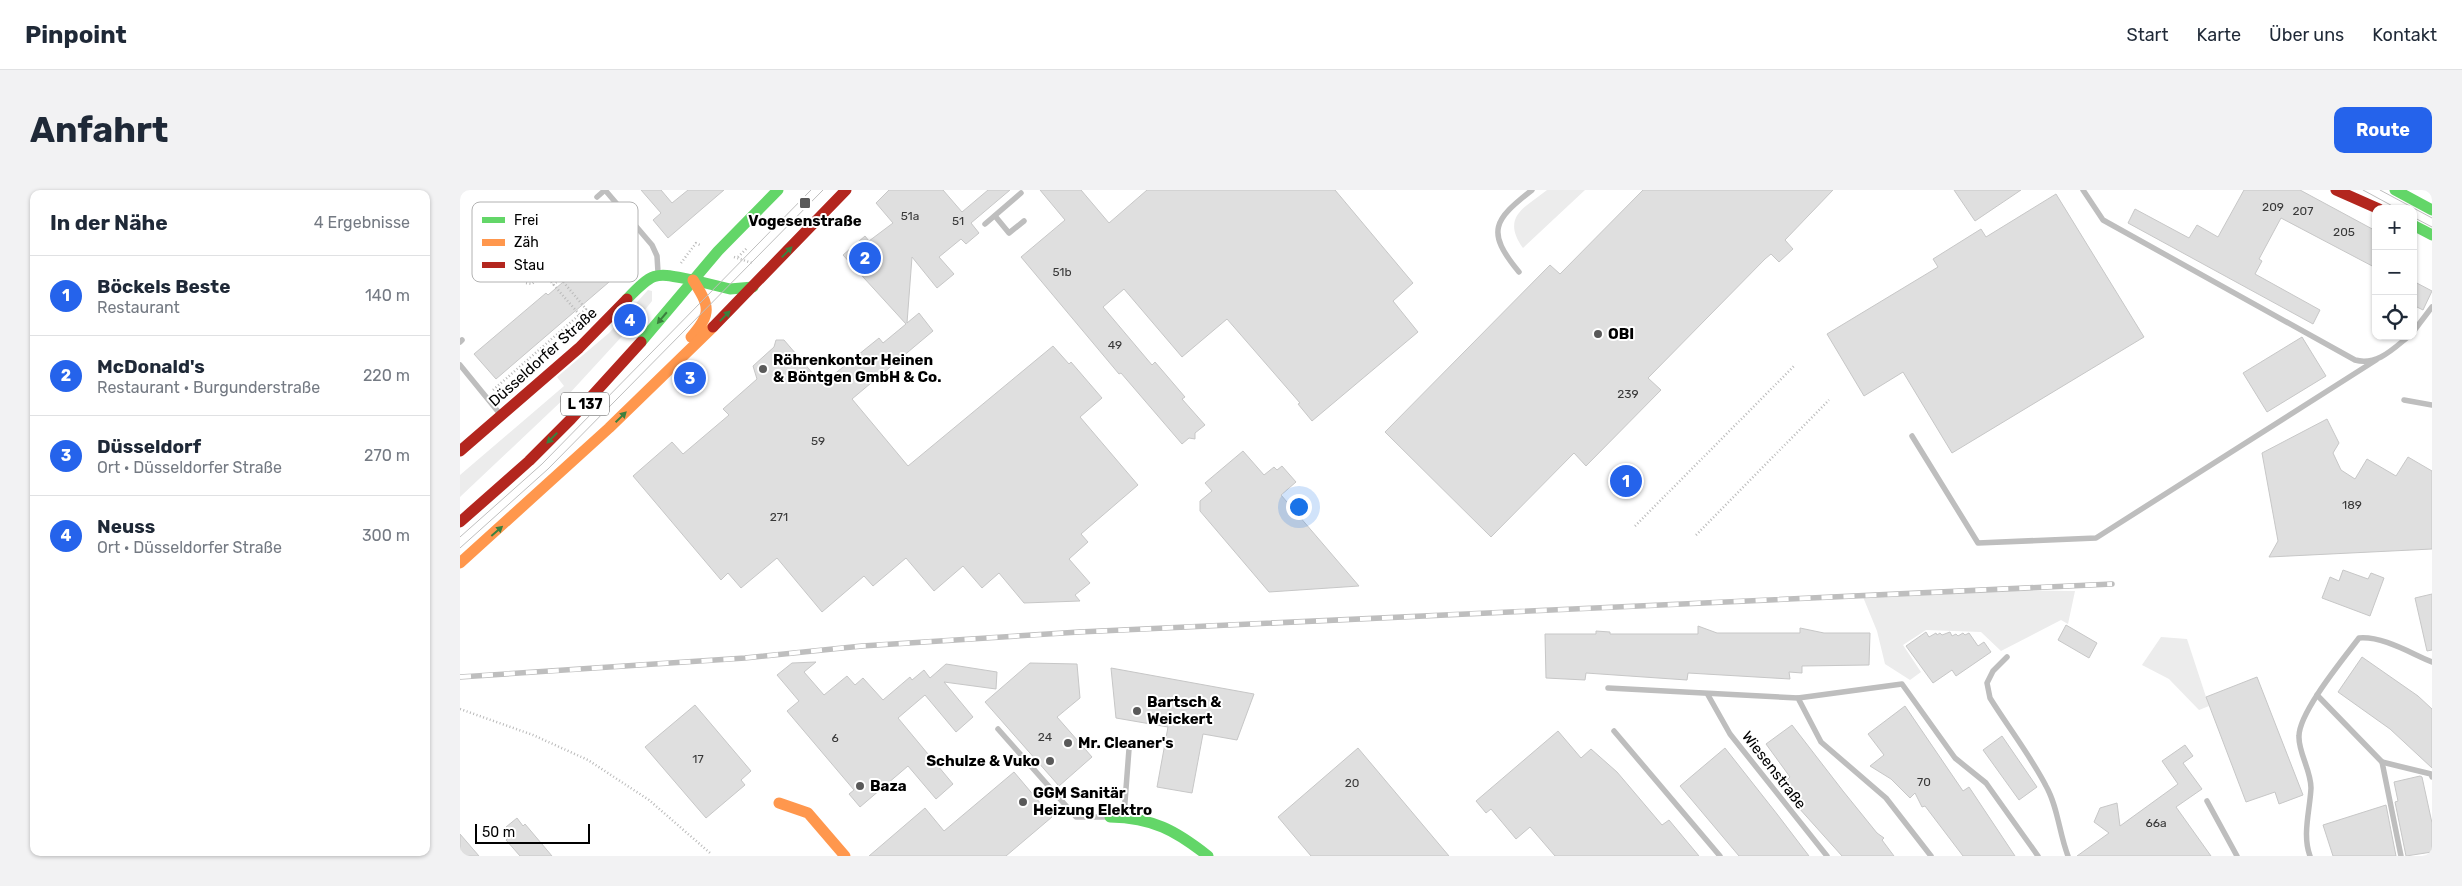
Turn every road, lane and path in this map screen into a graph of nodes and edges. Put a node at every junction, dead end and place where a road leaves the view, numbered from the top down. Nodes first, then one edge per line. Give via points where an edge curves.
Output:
1 (605, 190) edge
2 (778, 190) edge
3 (846, 190) edge
4 (1532, 190) edge
5 (2083, 190) edge
6 (2336, 190) edge
7 (2395, 190) edge
8 (1021, 193) dead end
9 (597, 197) dead end
10 (615, 202) edge
11 (2372, 206) edge
12 (2432, 210) edge
13 (995, 216) junction
14 (1024, 221) dead end
15 (985, 224) dead end
16 (2417, 227) edge
17 (638, 229) edge
18 (2432, 235) edge
19 (696, 243) dead end
20 (747, 248) dead end
21 (718, 251) junction
22 (737, 258) junction
23 (770, 269) junction
24 (1519, 272) dead end
25 (658, 274) junction
26 (673, 275) junction
27 (693, 280) junction
28 (534, 282) edge
29 (555, 282) edge
30 (563, 282) edge
31 (526, 284) dead end
32 (553, 284) joint
33 (753, 287) junction
34 (2432, 307) edge
35 (579, 315) junction
36 (2417, 327) edge
37 (595, 332) junction
38 (2404, 340) edge
39 (2376, 360) junction
40 (678, 363) junction
41 (460, 366) edge
42 (1794, 366) dead end
43 (486, 396) junction
44 (1829, 400) dead end
45 (2404, 400) dead end
46 (2432, 405) edge
47 (501, 415) junction
48 (1912, 436) dead end
49 (460, 451) edge
50 (460, 522) edge
51 (1635, 526) dead end
52 (1696, 535) dead end
53 (460, 563) edge
54 (2007, 657) dead end
55 (2432, 662) edge
56 (1608, 688) dead end
57 (1708, 694) junction
58 (2317, 695) junction
59 (1798, 698) junction
60 (460, 709) edge
61 (998, 729) dead end
62 (1614, 731) dead end
63 (1128, 749) dead end
64 (2382, 762) junction
65 (2432, 777) edge
66 (2208, 802) dead end
67 (779, 803) dead end
68 (1110, 817) joint
69 (1124, 817) junction
70 (710, 854) dead end
71 (845, 856) edge
72 (1208, 856) edge
73 (1720, 856) edge
74 (1827, 856) edge
75 (1931, 856) edge
76 (2038, 856) edge
77 (2068, 856) edge
78 (2237, 856) edge
79 (2310, 856) edge
80 (2401, 856) edge

1 - 9 lane
1 - 10 lane
2 - 21 main road, L 137
23 -> 3 main road, L 137
4 - 24 lane via 1506,210 1499,224 1498,236 1503,254
5 - 39 lane via 2103,220 2137,240 2355,360
6 - 11 main road
7 - 12 main road
8 - 13 lane
13 - 14 lane via 1009,233
13 - 15 lane
16 - 18 main road
17 - 25 lane via 657,256
19 - 26 path
20 - 22 path
21 - 22 path
21 - 27 main road, L 137
22 - 23 path
23 - 33 main road, L 137
25 - 26 main road
25 - 37 main road, Düsseldorfer Straße via 647,278 636,288
26 - 27 main road
27 - 33 main road via 725,290
27 - 40 main road via 708,307 702,325 692,335
27 -> 50 main road, L 137 via 571,419
28 - 31 path
29 - 32 path
30 - 35 path via 586,309
32 - 35 path
40 -> 33 main road, L 137
34 - 36 lane
35 - 37 path
35 - 43 path
37 - 47 main road, Düsseldorfer Straße
38 - 39 lane
39 - 48 lane via 2096,538 1978,543
53 -> 40 main road, L 137 via 586,451
41 - 43 lane
42 - 51 path
43 - 47 lane
44 - 52 path
45 - 46 lane
47 - 49 main road, Düsseldorfer Straße
54 - 77 lane via 1993,671 1987,683 1990,698 2047,786
55 - 58 lane via 2382,641 2359,638
56 - 57 lane
57 - 59 lane
57 - 74 lane, Wiesenstraße via 1730,734
58 - 64 lane
58 - 79 lane via 2298,736 2311,780 2305,842
59 - 75 lane via 1821,742 1886,798
59 - 76 lane via 1902,684 1956,758 1986,783
60 - 70 path via 533,735 588,760 649,800
61 - 68 lane via 1076,817
62 - 73 lane
63 - 69 lane
64 - 65 lane via 2431,774
64 - 80 lane
66 - 78 lane
67 - 71 main road via 808,812
68 - 69 main road
69 - 72 main road via 1146,818 1167,826

